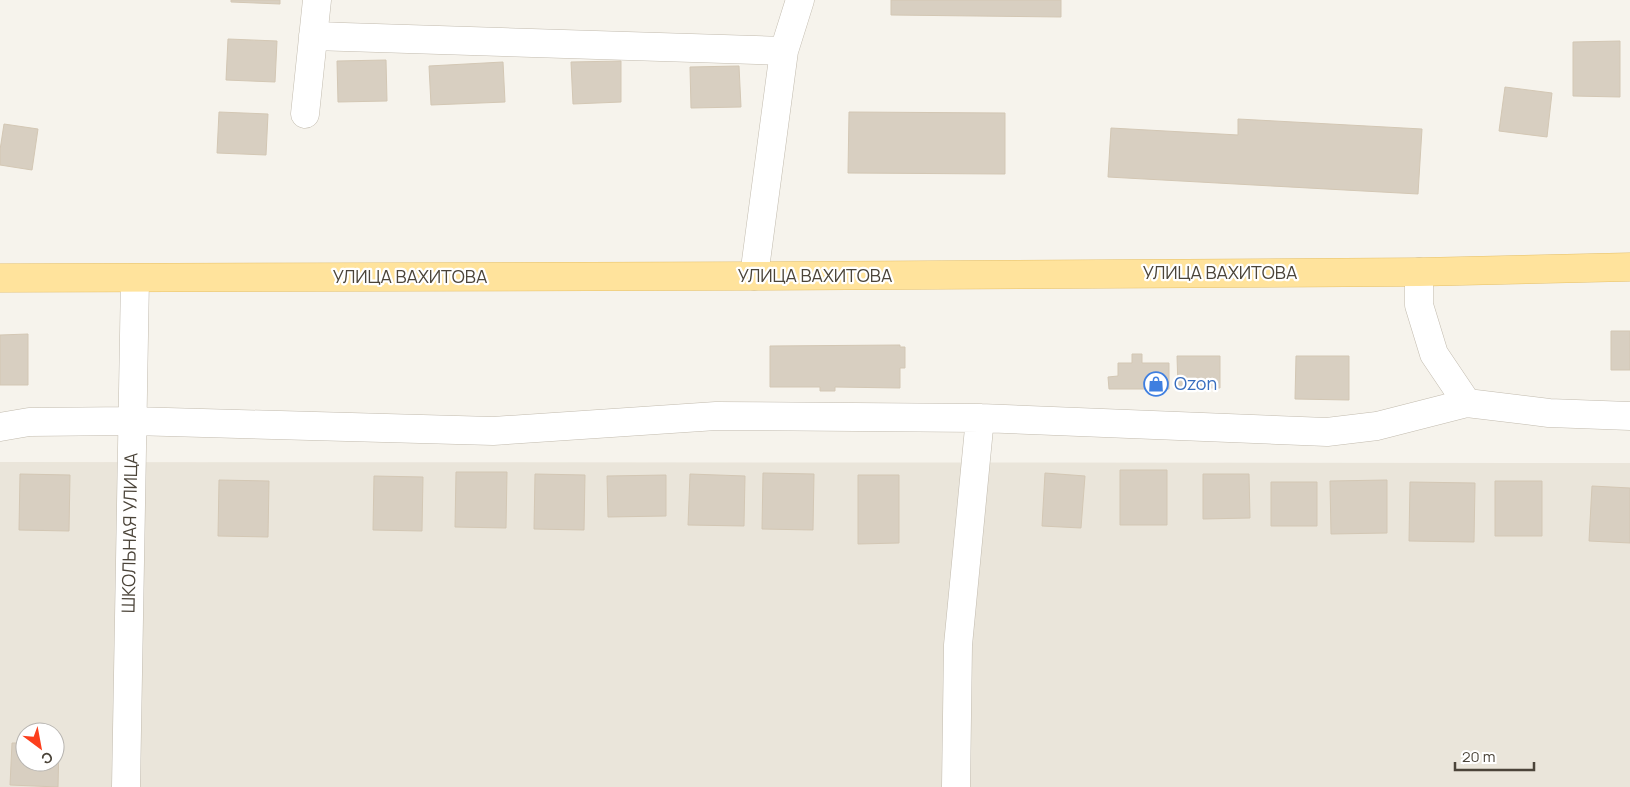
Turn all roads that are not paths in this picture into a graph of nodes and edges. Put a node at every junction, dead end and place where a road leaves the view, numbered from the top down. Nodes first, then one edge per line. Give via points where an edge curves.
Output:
1 (317, 0) edge
2 (800, 0) edge
3 (313, 36) junction
4 (784, 51) junction
5 (306, 114) dead end
6 (1630, 267) edge
7 (1418, 272) junction
8 (754, 276) junction
9 (0, 278) edge
10 (135, 279) junction
11 (1467, 403) junction
12 (1630, 416) edge
13 (980, 418) junction
14 (132, 421) junction
15 (0, 427) edge
16 (126, 787) edge
17 (956, 787) edge

1 - 3 street
2 - 4 street
3 - 4 street
3 - 5 street
4 - 8 street
6 - 7 main road, УЛИЦА ВАХИТОВА
7 - 8 main road, УЛИЦА ВАХИТОВА
7 - 11 street via 1419,305 1434,354
8 - 10 main road, УЛИЦА ВАХИТОВА
9 - 10 main road, УЛИЦА ВАХИТОВА
10 - 14 street, ШКОЛЬНАЯ УЛИЦА
11 - 12 street via 1549,413
11 - 13 street via 1377,426 1327,432
13 - 14 street via 716,416 493,430
13 - 17 street via 958,645
14 - 15 street via 29,422
14 - 16 street, ШКОЛЬНАЯ УЛИЦА

